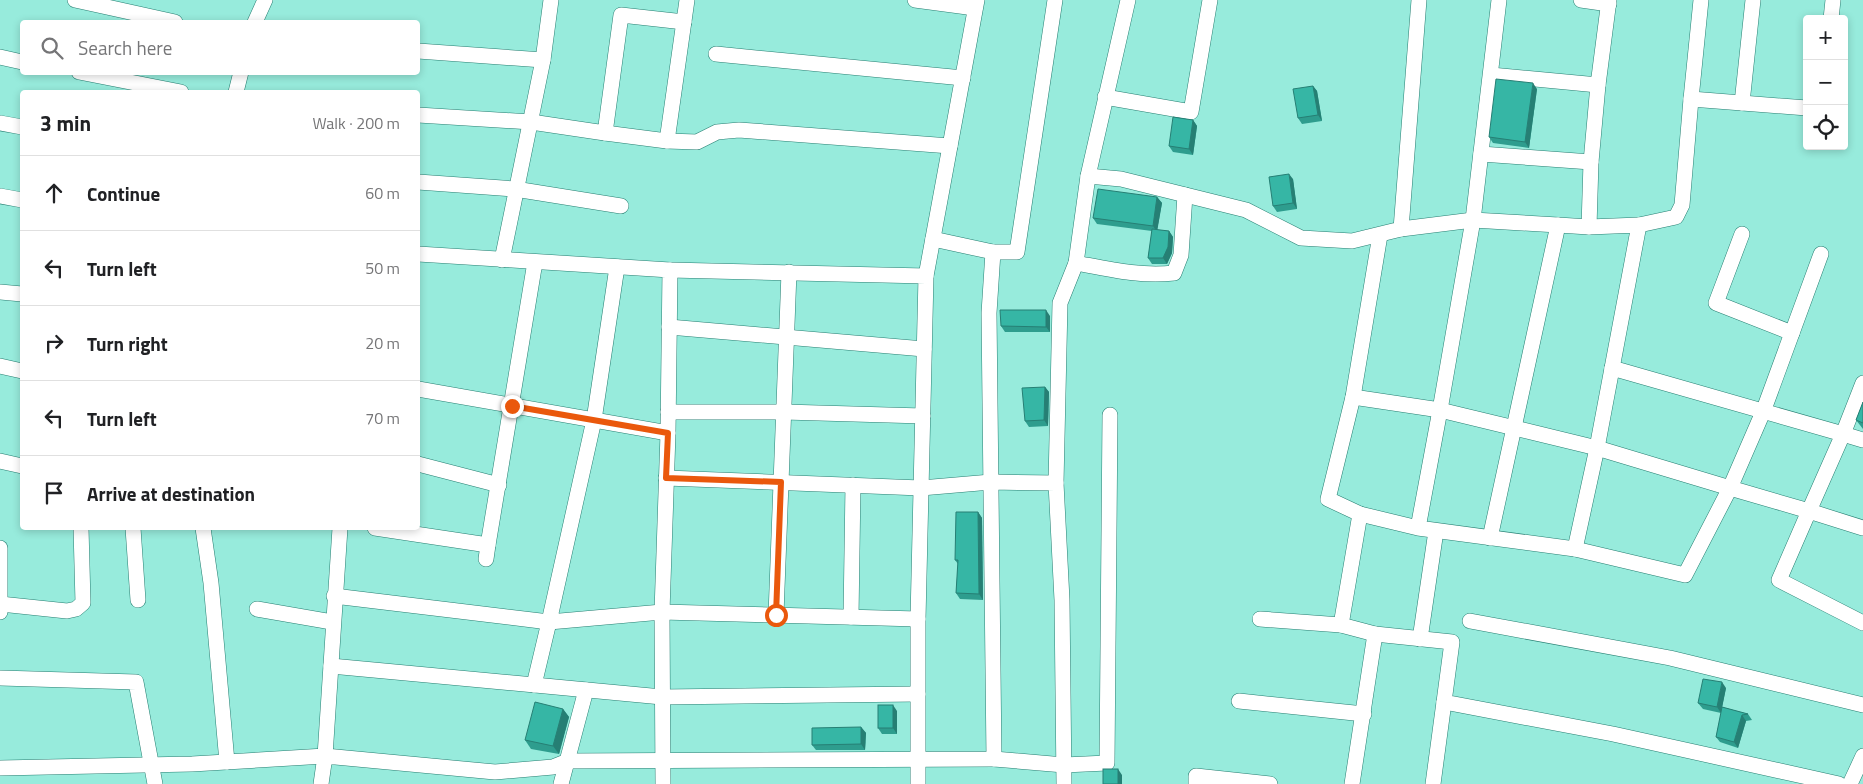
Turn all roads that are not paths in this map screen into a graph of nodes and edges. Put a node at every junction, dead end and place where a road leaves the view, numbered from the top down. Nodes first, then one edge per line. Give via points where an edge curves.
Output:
1 (75, 0) edge
2 (264, 0) edge
3 (552, 0) edge
4 (687, 0) edge
5 (914, 0) edge
6 (1055, 0) edge
7 (1128, 0) edge
8 (1210, 0) edge
9 (1419, 0) edge
10 (1499, 0) edge
11 (1581, 0) edge
12 (1701, 0) edge
13 (1753, 0) edge
14 (1833, 0) edge
15 (1609, 2) edge
16 (976, 4) edge
17 (1831, 15) edge
18 (166, 20) edge
19 (256, 20) edge
20 (684, 22) junction
21 (420, 52) edge
22 (716, 54) dead end
23 (0, 57) edge
24 (543, 60) junction
25 (20, 62) edge
26 (94, 75) edge
27 (240, 75) edge
28 (1491, 75) junction
29 (963, 78) junction
30 (1598, 86) junction
31 (171, 90) edge
32 (236, 90) edge
33 (1105, 97) junction
34 (1691, 99) junction
35 (1742, 103) junction
36 (1803, 108) edge
37 (420, 115) edge
38 (531, 122) junction
39 (0, 123) edge
40 (20, 127) edge
41 (605, 133) junction
42 (667, 141) junction
43 (950, 146) junction
44 (1481, 154) junction
45 (1591, 162) junction
46 (1088, 176) junction
47 (420, 182) edge
48 (515, 189) junction
49 (1185, 195) junction
50 (0, 196) edge
51 (20, 200) edge
52 (621, 206) dead end
53 (1473, 220) junction
54 (1558, 225) junction
55 (1639, 225) junction
56 (1588, 227) junction
57 (1401, 229) junction
58 (1742, 234) dead end
59 (1380, 235) junction
60 (933, 239) junction
61 (993, 252) junction
62 (420, 254) edge
63 (1821, 254) dead end
64 (502, 260) junction
65 (535, 262) junction
66 (1076, 263) junction
67 (617, 267) junction
68 (670, 270) junction
69 (789, 272) junction
70 (926, 276) junction
71 (0, 292) edge
72 (20, 294) edge
73 (669, 328) junction
74 (1792, 334) junction
75 (787, 337) junction
76 (924, 349) junction
77 (0, 366) edge
78 (1612, 368) junction
79 (20, 370) edge
80 (1863, 383) edge
81 (420, 389) edge
82 (1353, 397) junction
83 (512, 406) junction
84 (1440, 410) junction
85 (668, 412) junction
86 (784, 412) junction
87 (1763, 412) junction
88 (1110, 415) dead end
89 (923, 416) junction
90 (594, 420) junction
91 (1514, 428) junction
92 (668, 433) junction
93 (1843, 434) junction
94 (1863, 440) edge
95 (1597, 448) junction
96 (0, 461) edge
97 (420, 465) edge
98 (20, 466) edge
99 (666, 478) junction
100 (781, 482) junction
101 (991, 482) junction
102 (1056, 483) junction
103 (499, 485) junction
104 (853, 485) junction
105 (921, 488) junction
106 (1730, 488) junction
107 (1809, 511) junction
108 (1360, 514) junction
109 (1418, 528) junction
110 (1863, 528) edge
111 (80, 530) edge
112 (133, 530) edge
113 (203, 530) edge
114 (340, 530) edge
115 (384, 530) edge
116 (1436, 531) junction
117 (1490, 538) junction
118 (0, 548) edge
119 (1575, 549) junction
120 (334, 596) junction
121 (138, 600) dead end
122 (0, 604) edge
123 (257, 609) dead end
124 (0, 612) edge
125 (662, 612) junction
126 (776, 615) junction
127 (850, 617) junction
128 (918, 619) junction
129 (1260, 619) dead end
130 (1470, 621) dead end
131 (332, 622) junction
132 (550, 622) junction
133 (1863, 623) edge
134 (1341, 625) junction
135 (1375, 634) junction
136 (1420, 639) junction
137 (331, 666) junction
138 (0, 678) edge
139 (534, 685) junction
140 (586, 690) junction
141 (918, 694) junction
142 (662, 697) junction
143 (1239, 701) dead end
144 (1444, 702) junction
145 (1863, 704) edge
146 (1364, 714) junction
147 (325, 756) junction
148 (1863, 756) edge
149 (663, 759) junction
150 (994, 759) junction
151 (918, 760) junction
152 (568, 761) junction
153 (227, 762) junction
154 (152, 765) junction
155 (1064, 765) junction
156 (0, 768) edge
157 (155, 784) edge
158 (321, 784) edge
159 (561, 784) edge
160 (663, 784) edge
161 (918, 784) edge
162 (1064, 784) edge
163 (1196, 784) edge
164 (1270, 784) edge
165 (1352, 784) edge
166 (1433, 784) edge
167 (1839, 784) edge
168 (1850, 784) edge

1 - 18 street
2 - 19 street
3 - 24 street
4 - 20 street
5 - 16 street
6 - 61 street via 1017,252
7 - 33 street
8 - 33 street via 1191,112
9 - 57 street
10 - 28 street
11 - 15 street
12 - 34 street
13 - 35 street
14 - 17 street
15 - 30 street
16 - 29 street
20 - 41 street via 621,15
20 - 42 street
21 - 24 street
22 - 29 street
23 - 25 street
24 - 38 street
26 - 31 street
27 - 32 street
28 - 30 street
28 - 44 street
29 - 43 street
30 - 45 street
33 - 46 street
34 - 35 street
34 - 55 street via 1682,205 1676,217
35 - 36 street
37 - 38 street
38 - 41 street
38 - 48 street
39 - 40 street
41 - 42 street
42 - 43 street via 697,142 717,132 740,130
43 - 60 street
44 - 45 street
44 - 53 street
45 - 56 street
46 - 49 street via 1121,179
46 - 66 street
47 - 48 street
48 - 52 street
48 - 64 street
49 - 59 street via 1246,210 1301,238 1352,242
49 - 66 street via 1181,256 1174,273 1158,275 1117,271
50 - 51 street
53 - 54 street
53 - 57 street
53 - 84 street
54 - 56 street
54 - 91 street
55 - 56 street
55 - 78 street
57 - 59 street
58 - 74 street via 1716,303
59 - 82 street
60 - 61 street
60 - 70 street
61 - 101 street via 989,313
62 - 64 street
63 - 74 street
64 - 65 street
65 - 67 street
65 - 83 street
66 - 102 street via 1060,304
67 - 68 street
67 - 90 street
68 - 69 street
68 - 73 street
69 - 70 street
69 - 75 street
70 - 76 street
71 - 72 street
73 - 75 street
73 - 85 street
74 - 87 street
75 - 76 street
75 - 86 street
76 - 89 street
77 - 79 street
78 - 87 street
78 - 95 street
80 - 93 street
81 - 83 street
82 - 84 street
82 - 108 street via 1328,499
83 - 90 street
83 - 103 street
84 - 91 street
84 - 109 street
85 - 86 street
85 - 92 street
86 - 89 street
86 - 100 street
87 - 93 street
87 - 106 street
88 - 155 street via 1107,764
89 - 105 street
90 - 92 street
90 - 132 street
91 - 95 street
91 - 117 street
92 - 99 street
93 - 94 street
93 - 107 street
95 - 106 street
95 - 119 street
96 - 98 street
97 - 103 street
99 - 100 street
99 - 125 street
100 - 104 street
100 - 126 street
101 - 102 street
101 - 105 street
101 - 150 street
102 - 155 street via 1062,600
103 - 115 street via 487,552
104 - 105 street
104 - 127 street
105 - 128 street
106 - 107 street
106 - 119 street via 1685,575
107 - 110 street
107 - 133 street via 1779,580
108 - 109 street
108 - 134 street
109 - 116 street
111 - 122 street via 83,603 67,611
112 - 121 street
113 - 153 street
114 - 120 street
116 - 117 street
116 - 136 street
117 - 119 street
118 - 122 street
120 - 131 street
120 - 132 street
122 - 124 street
123 - 131 street
125 - 126 street
125 - 132 street
125 - 142 street
126 - 127 street
127 - 128 street
128 - 141 street
129 - 134 street
130 - 145 street via 1670,658
131 - 137 street
132 - 139 street
134 - 135 street
135 - 136 street
135 - 146 street
136 - 144 street via 1452,642
137 - 139 street
137 - 147 street
138 - 154 street via 136,682
139 - 140 street
140 - 142 street
140 - 152 street
141 - 142 street
141 - 151 street
142 - 149 street
143 - 146 street
144 - 166 street
144 - 167 street via 1612,734
146 - 165 street
147 - 152 street via 495,772 553,767
147 - 153 street
147 - 158 street
148 - 168 street
149 - 151 street
149 - 152 street
149 - 160 street
150 - 151 street
150 - 155 street
151 - 161 street
152 - 159 street
153 - 154 street
154 - 156 street
154 - 157 street
155 - 162 street
163 - 164 street via 1196,776

